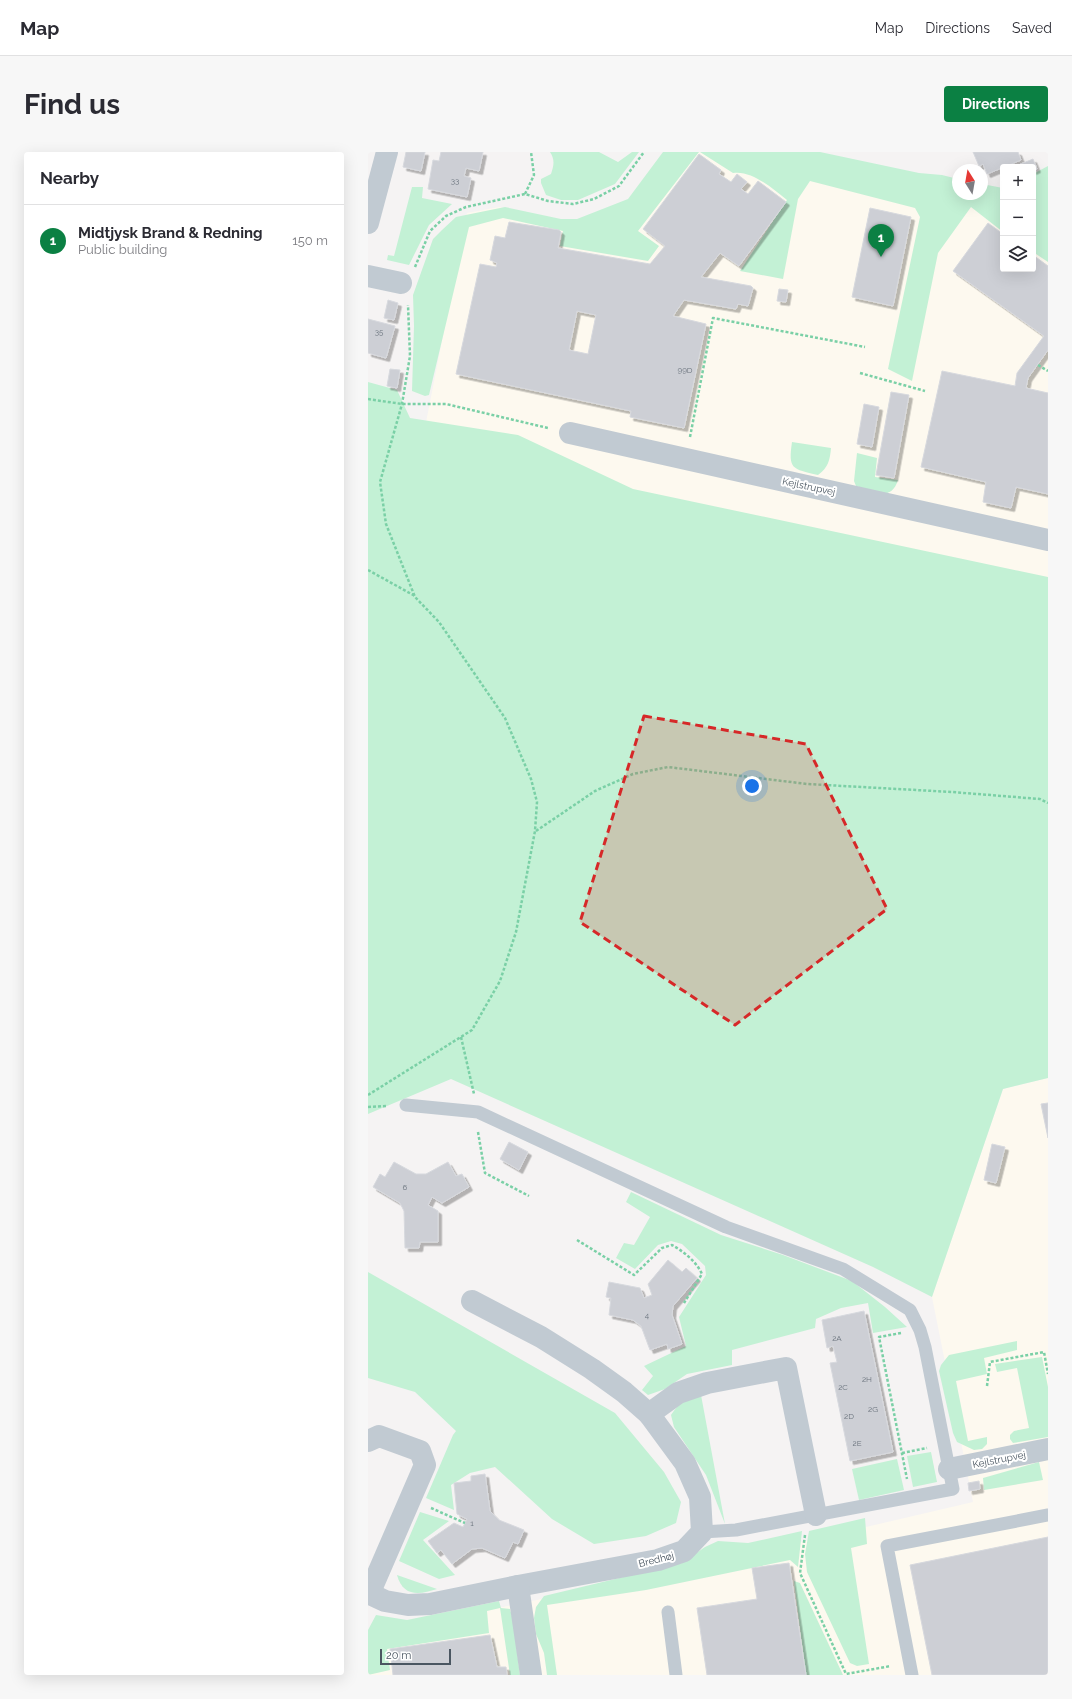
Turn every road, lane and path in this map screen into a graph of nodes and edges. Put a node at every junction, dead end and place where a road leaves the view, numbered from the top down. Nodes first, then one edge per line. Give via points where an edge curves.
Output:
1 (387, 152) edge
2 (532, 152) edge
3 (644, 152) edge
4 (525, 194) junction
5 (368, 223) edge
6 (368, 276) edge
7 (408, 285) junction
8 (865, 347) dead end
9 (1038, 365) dead end
10 (1048, 371) edge
11 (860, 373) dead end
12 (925, 391) dead end
13 (368, 399) edge
14 (402, 404) junction
15 (570, 433) joint
16 (686, 459) junction
17 (1048, 540) edge
18 (368, 570) edge
19 (415, 597) junction
20 (1048, 803) edge
21 (535, 831) junction
22 (461, 1037) junction
23 (368, 1095) edge
24 (406, 1105) dead end
25 (478, 1112) junction
26 (529, 1196) dead end
27 (577, 1240) dead end
28 (472, 1301) dead end
29 (684, 1304) dead end
30 (920, 1330) junction
31 (1048, 1374) edge
32 (987, 1386) dead end
33 (649, 1414) junction
34 (368, 1441) edge
35 (945, 1445) junction
36 (1048, 1449) edge
37 (902, 1453) junction
38 (949, 1469) junction
39 (911, 1497) junction
40 (410, 1499) junction
41 (1048, 1515) edge
42 (811, 1516) junction
43 (465, 1523) dead end
44 (702, 1532) junction
45 (518, 1586) junction
46 (368, 1593) edge
47 (668, 1612) dead end
48 (911, 1669) edge
49 (531, 1675) edge
50 (676, 1675) edge

1 - 5 street
2 - 4 path via 534,175
3 - 4 path via 619,186 594,199 573,204 548,201
4 - 7 path via 466,206 446,216 430,231
6 - 7 street
7 - 14 path via 410,356
8 - 16 path via 713,318
9 - 10 path
11 - 12 path
13 - 14 path
14 - 15 path via 446,404
14 - 19 path via 380,482 386,524
15 - 16 street, Kejlstrupvej
16 - 17 street, Kejlstrupvej
18 - 19 path
19 - 21 path via 439,622 506,718 531,779 537,802
20 - 21 path via 1040,799 952,792 807,784 668,767 633,774 595,791
21 - 22 path via 516,932 500,981 472,1030
22 - 23 path
22 - 25 path
24 - 25 lane
25 - 26 path via 477,1124 485,1173
25 - 30 lane via 726,1227 843,1269 910,1310
27 - 29 path via 634,1275 662,1248 672,1245 684,1251 702,1274
28 - 33 street via 541,1337 592,1369
30 - 35 lane
30 - 37 path via 880,1337
31 - 32 path via 1044,1352 990,1362
33 - 42 street via 678,1393 699,1386 786,1368
33 - 44 street via 685,1464 700,1497
34 - 40 street, Bredhøj via 379,1436 420,1451 425,1465
35 - 37 path
35 - 38 lane
36 - 38 street, Kejlstrupvej
37 - 39 path
38 - 39 lane via 954,1489
39 - 42 lane
40 - 43 path
40 - 46 street, Bredhøj
41 - 48 lane via 887,1546
42 - 44 lane via 736,1530
42 - 48 path via 800,1573 846,1674
44 - 45 street, Bredhøj via 684,1551 658,1560
45 - 46 street, Bredhøj via 430,1604 408,1605 385,1601
45 - 49 street
47 - 50 lane

